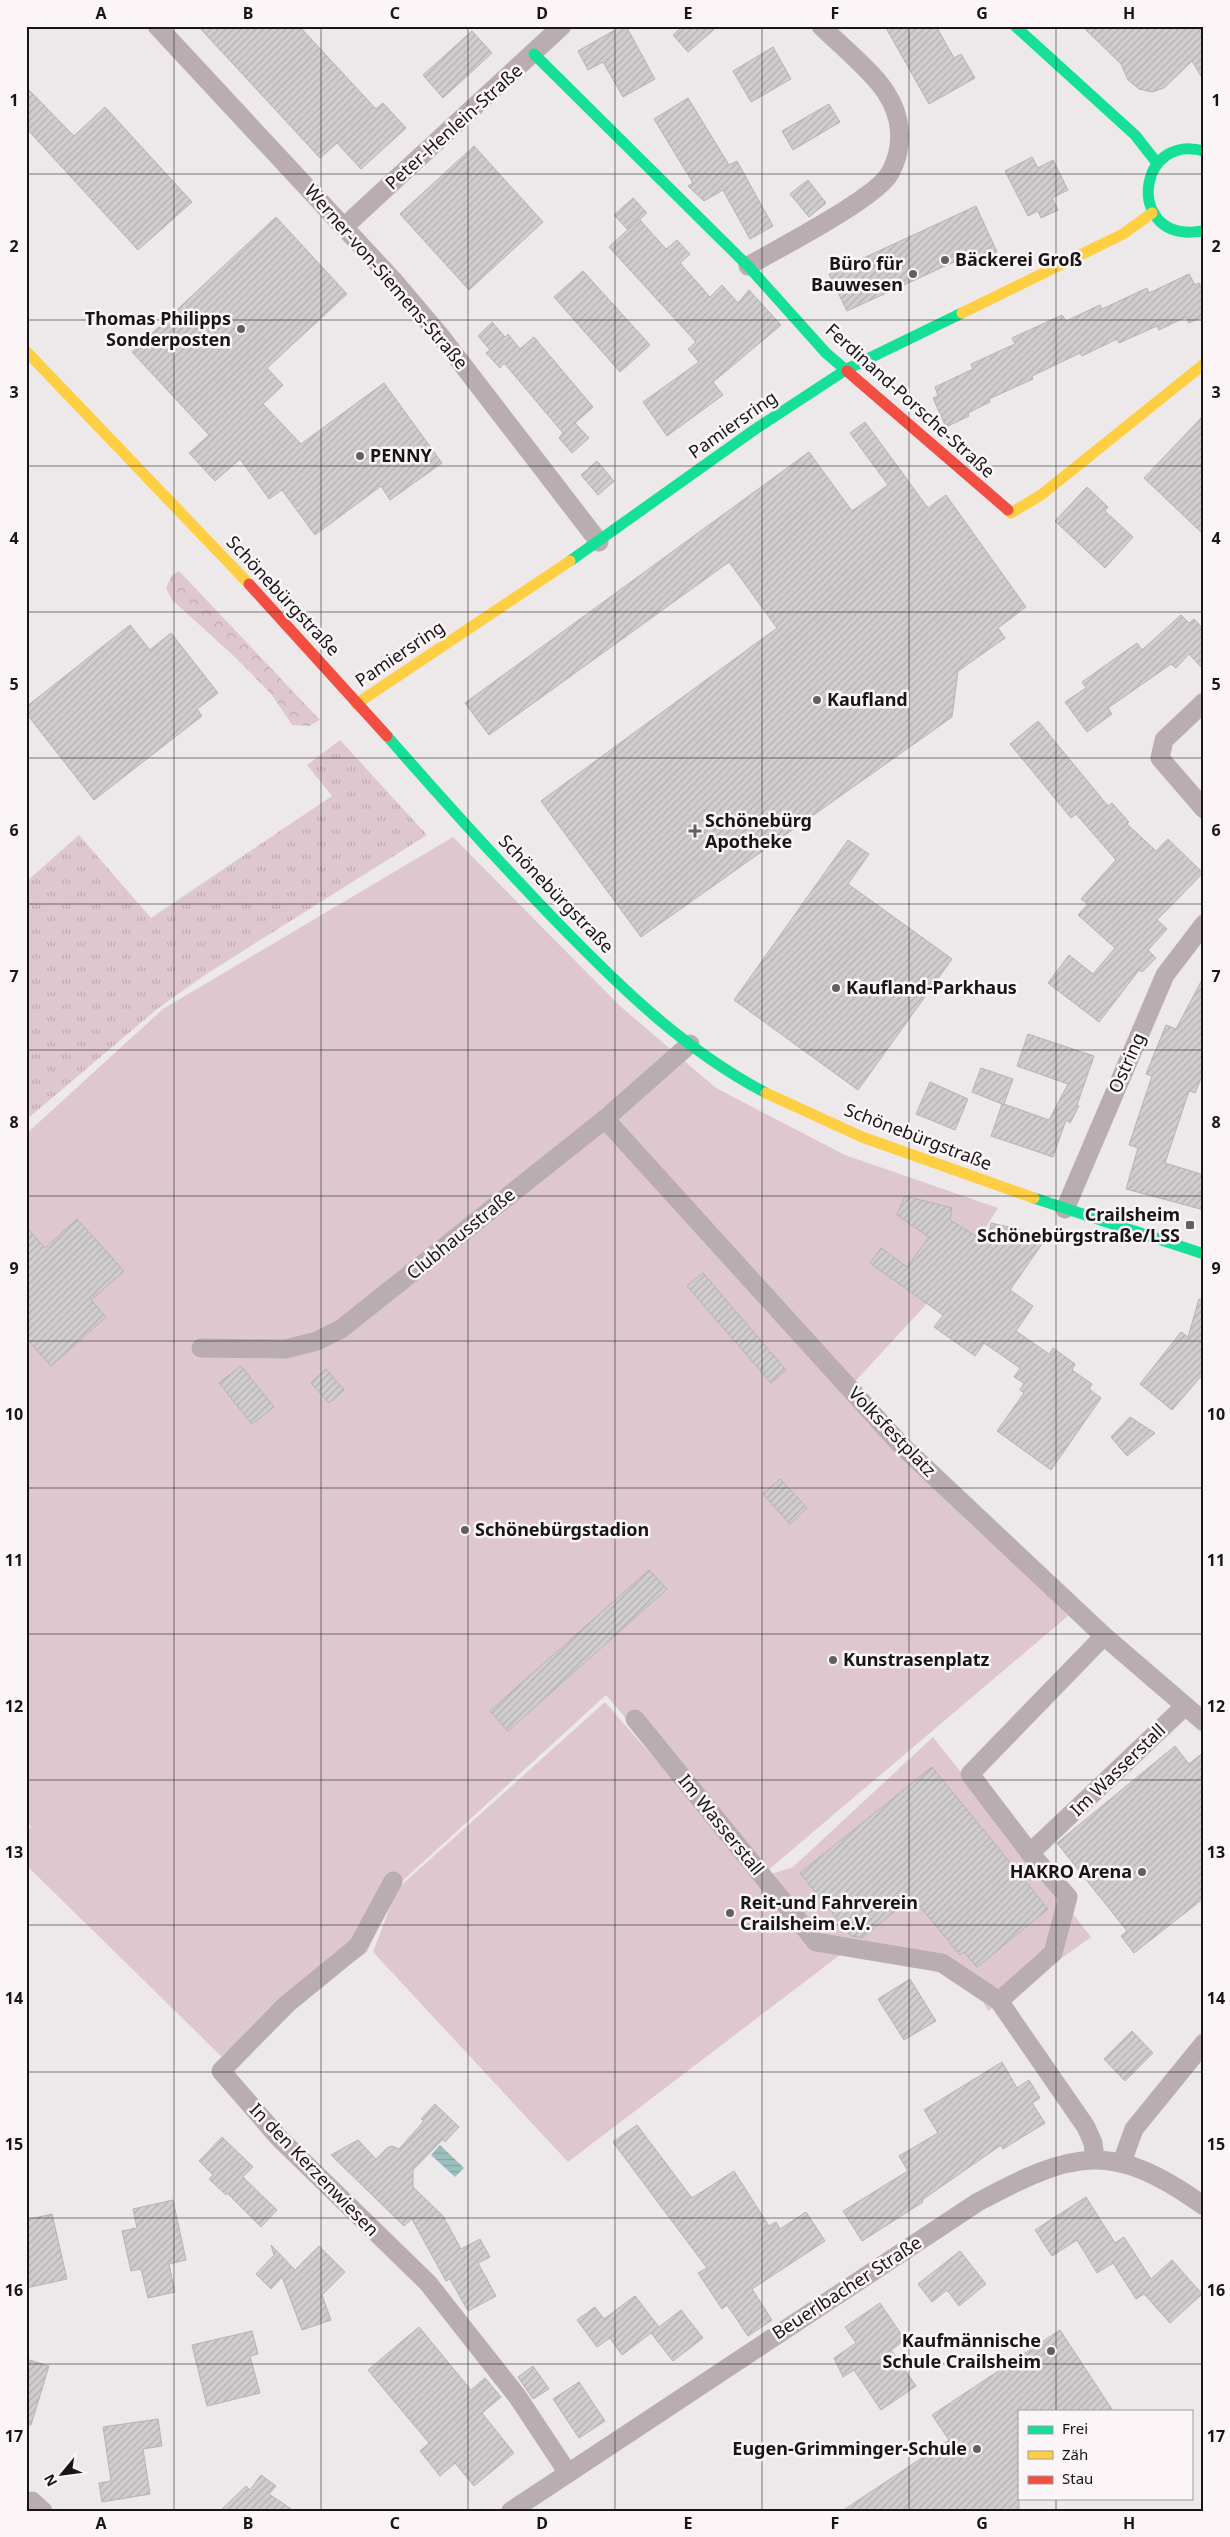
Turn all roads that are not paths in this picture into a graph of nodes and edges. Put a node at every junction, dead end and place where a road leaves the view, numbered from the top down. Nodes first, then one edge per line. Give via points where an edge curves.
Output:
1 (157, 26) edge
2 (562, 26) edge
3 (821, 26) edge
4 (1015, 26) edge
5 (534, 54) junction
6 (1204, 151) edge
7 (1157, 163) junction
8 (1152, 213) junction
9 (346, 226) junction
10 (1204, 231) edge
11 (748, 266) junction
12 (26, 352) edge
13 (1204, 364) edge
14 (847, 369) junction
15 (599, 542) junction
16 (1204, 702) edge
17 (356, 704) junction
18 (1204, 809) edge
19 (1204, 924) edge
20 (690, 1044) junction
21 (605, 1119) junction
22 (1065, 1210) junction
23 (1204, 1254) edge
24 (200, 1348) dead end
25 (1104, 1636) junction
26 (1184, 1707) junction
27 (635, 1719) dead end
28 (1204, 1722) edge
29 (1030, 1853) junction
30 (394, 1881) dead end
31 (998, 2001) junction
32 (1204, 2043) edge
33 (1095, 2159) junction
34 (1122, 2162) junction
35 (1204, 2206) edge
36 (568, 2473) junction
37 (511, 2511) edge

1 - 9 street, Werner-von-Siemens-Straße
2 - 5 street, Peter-Henlein-Straße
3 - 11 street via 884,88 898,116 899,150 890,174 871,194
4 - 7 street via 1134,135
5 - 9 street, Peter-Henlein-Straße
5 - 11 street, Ferdinand-Porsche-Straße
6 - 7 street via 1185,148 1169,153
7 - 8 street via 1148,178 1146,196
8 - 10 street via 1162,225 1176,232 1192,234
8 - 14 street, Pamiersring via 1123,234
9 - 15 street, Werner-von-Siemens-Straße via 442,338
11 - 14 street, Ferdinand-Porsche-Straße via 826,353
12 - 17 street, Schönebürgstraße via 134,462
13 - 14 street, Ferdinand-Porsche-Straße via 1041,495 1011,513
14 - 15 street, Pamiersring via 754,430
15 - 17 street, Pamiersring
16 - 18 street via 1164,740 1160,758
17 - 20 street, Schönebürgstraße via 567,933
19 - 22 street, Ostring via 1165,975
20 - 21 street, Clubhausstraße
20 - 22 street, Schönebürgstraße via 765,1092 876,1144
21 - 24 street, Clubhausstraße via 341,1329 317,1341 286,1349
21 - 25 street, Volksfestplatz via 901,1445
22 - 23 street, Schönebürgstraße
25 - 26 street, Volksfestplatz
25 - 29 street via 970,1774
26 - 28 street, Volksfestplatz
26 - 29 street, Im Wasserstall
27 - 31 street, Im Wasserstall via 816,1942 942,1963
29 - 31 street via 1068,1897 1053,1953
30 - 36 street, In den Kerzenwiesen via 358,1946 287,2004 221,2071 280,2139 428,2283 517,2396
31 - 33 street, Im Wasserstall via 1086,2127
32 - 34 street via 1134,2129
33 - 34 street, Beuerlbacher Straße
33 - 36 street, Beuerlbacher Straße via 1046,2168 978,2202
34 - 35 street, Beuerlbacher Straße via 1156,2175
36 - 37 street, Beuerlbacher Straße

